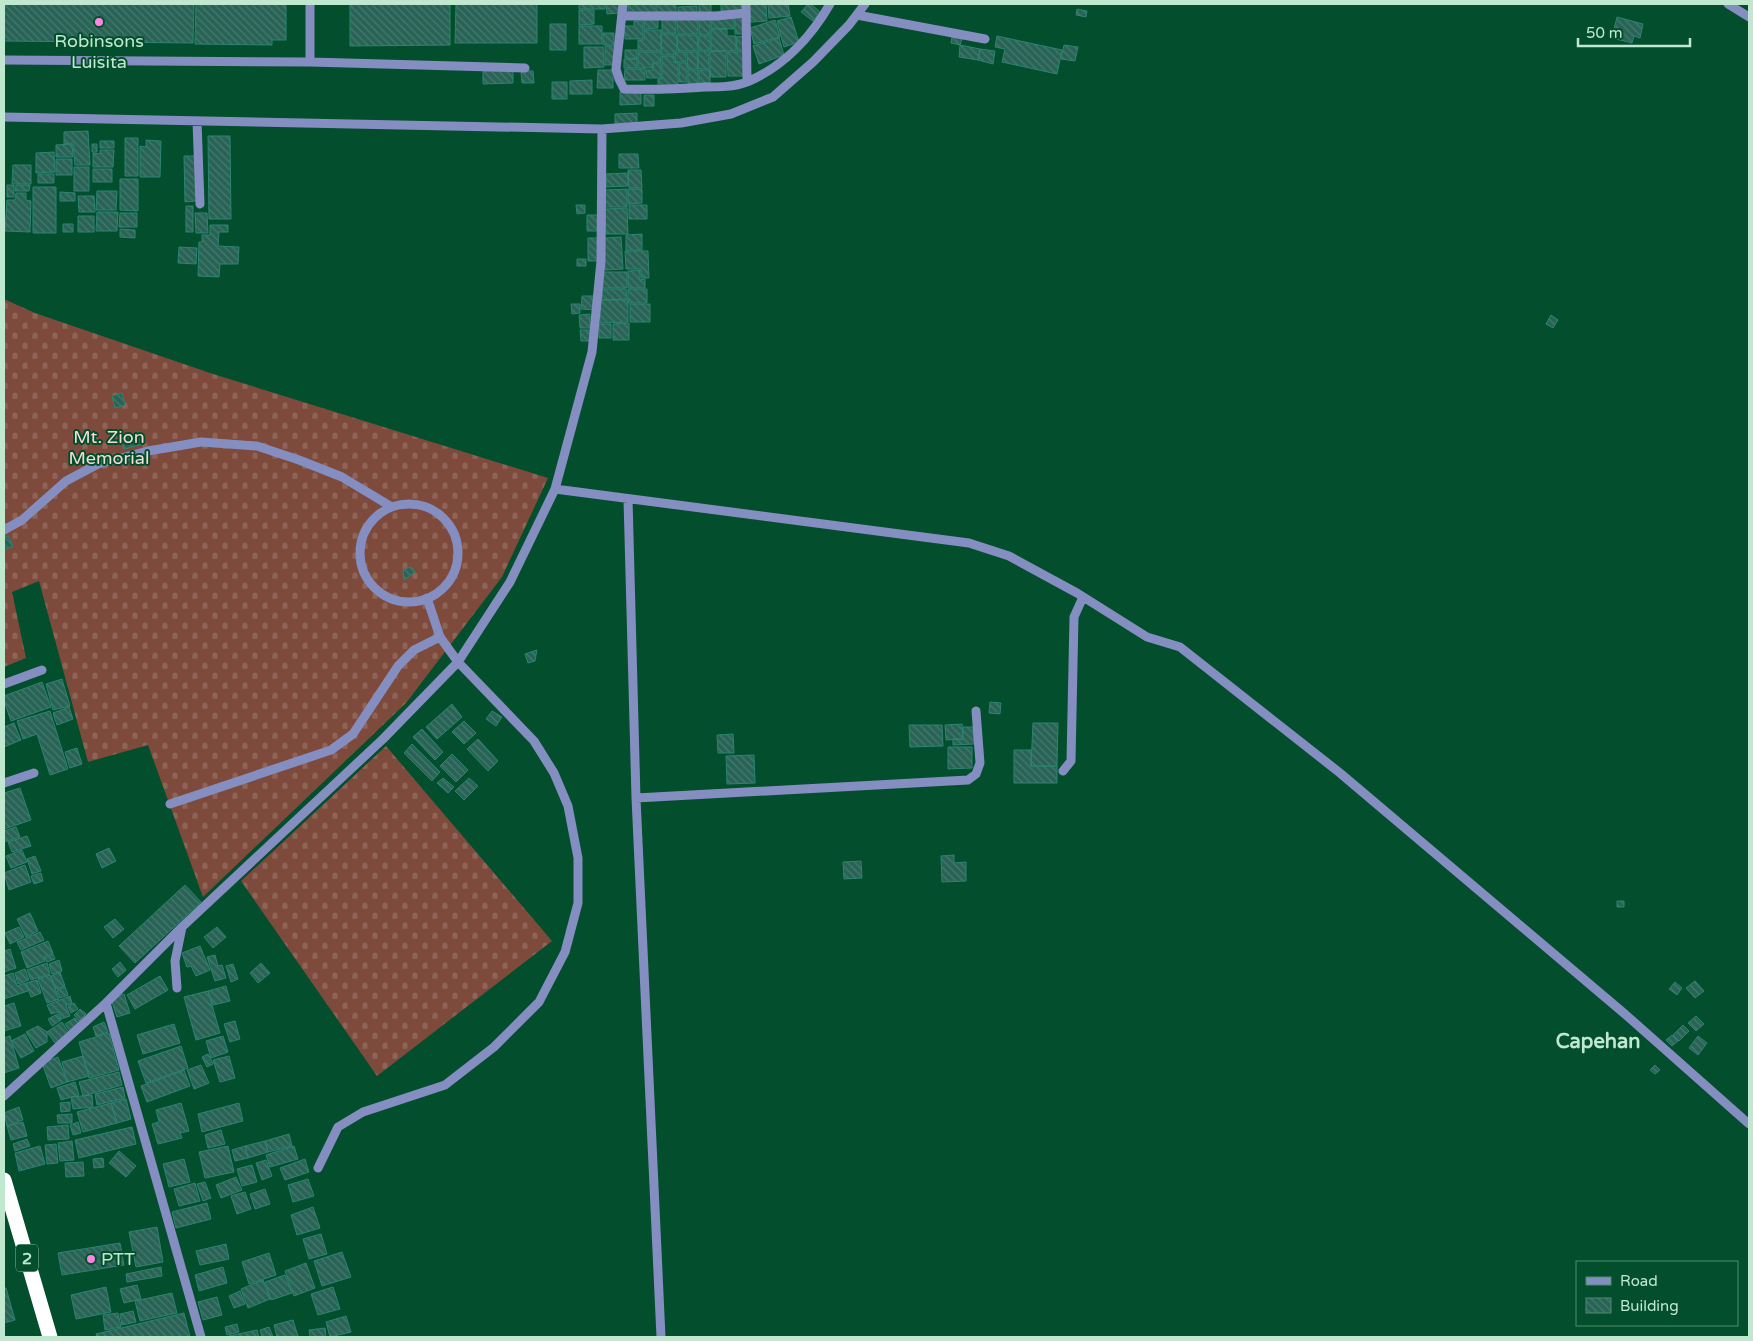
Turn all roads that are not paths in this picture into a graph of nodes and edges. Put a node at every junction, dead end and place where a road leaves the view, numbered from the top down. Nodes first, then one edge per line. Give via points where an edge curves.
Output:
1 (310, 4) edge
2 (624, 4) edge
3 (830, 4) edge
4 (866, 4) edge
5 (1728, 4) edge
6 (746, 8) edge
7 (857, 15) junction
8 (623, 16) junction
9 (1749, 17) edge
10 (985, 39) dead end
11 (4, 60) edge
12 (310, 62) junction
13 (525, 68) dead end
14 (747, 82) junction
15 (4, 117) edge
16 (197, 121) junction
17 (602, 129) junction
18 (200, 204) dead end
19 (555, 489) junction
20 (628, 499) junction
21 (392, 507) junction
22 (4, 530) edge
23 (1083, 597) junction
24 (427, 598) junction
25 (440, 637) junction
26 (458, 662) junction
27 (42, 670) dead end
28 (4, 684) edge
29 (976, 712) dead end
30 (1063, 770) dead end
31 (34, 772) dead end
32 (4, 783) edge
33 (636, 798) junction
34 (170, 804) dead end
35 (182, 927) junction
36 (177, 988) dead end
37 (106, 1002) junction
38 (4, 1096) edge
39 (1749, 1124) edge
40 (318, 1168) dead end
41 (4, 1180) edge
42 (50, 1337) edge
43 (201, 1337) edge
44 (660, 1337) edge

1 - 12 street
2 - 8 street
3 - 14 street via 800,46
4 - 7 street
5 - 9 street
6 - 8 street via 716,16
6 - 14 street
7 - 10 street
7 - 17 street via 813,62 773,97 731,114 681,123
8 - 14 street via 616,68 624,89 652,91 734,86
11 - 12 street
12 - 13 street
15 - 16 street
16 - 17 street
16 - 18 street
17 - 19 street via 602,261 592,352
19 - 20 street
19 - 26 street via 510,582
20 - 23 street via 969,542 1008,556
20 - 33 street
21 - 22 street via 342,478 299,460 257,446 201,442 148,450 98,464 66,481 22,520
21 - 24 street via 374,519 363,537 361,559 364,570 368,579 384,594 405,601
21 - 24 street via 414,504 430,508 443,517 456,536 458,557 452,578
23 - 30 street via 1074,617 1071,761
23 - 39 street via 1147,638 1180,647 1340,773 1626,1015
24 - 25 street
25 - 26 street
25 - 34 street via 414,650 398,666 353,734 331,750
26 - 35 street via 383,739
26 - 40 street via 534,741 554,772 568,806 578,858 578,903 565,952 539,1002 494,1047 445,1085 363,1112 338,1127
27 - 28 street
29 - 33 street via 980,763 976,774 968,780
31 - 32 street
33 - 44 street
35 - 36 street via 175,961
35 - 37 street
37 - 38 street
37 - 43 street
41 - 42 highway, 2

